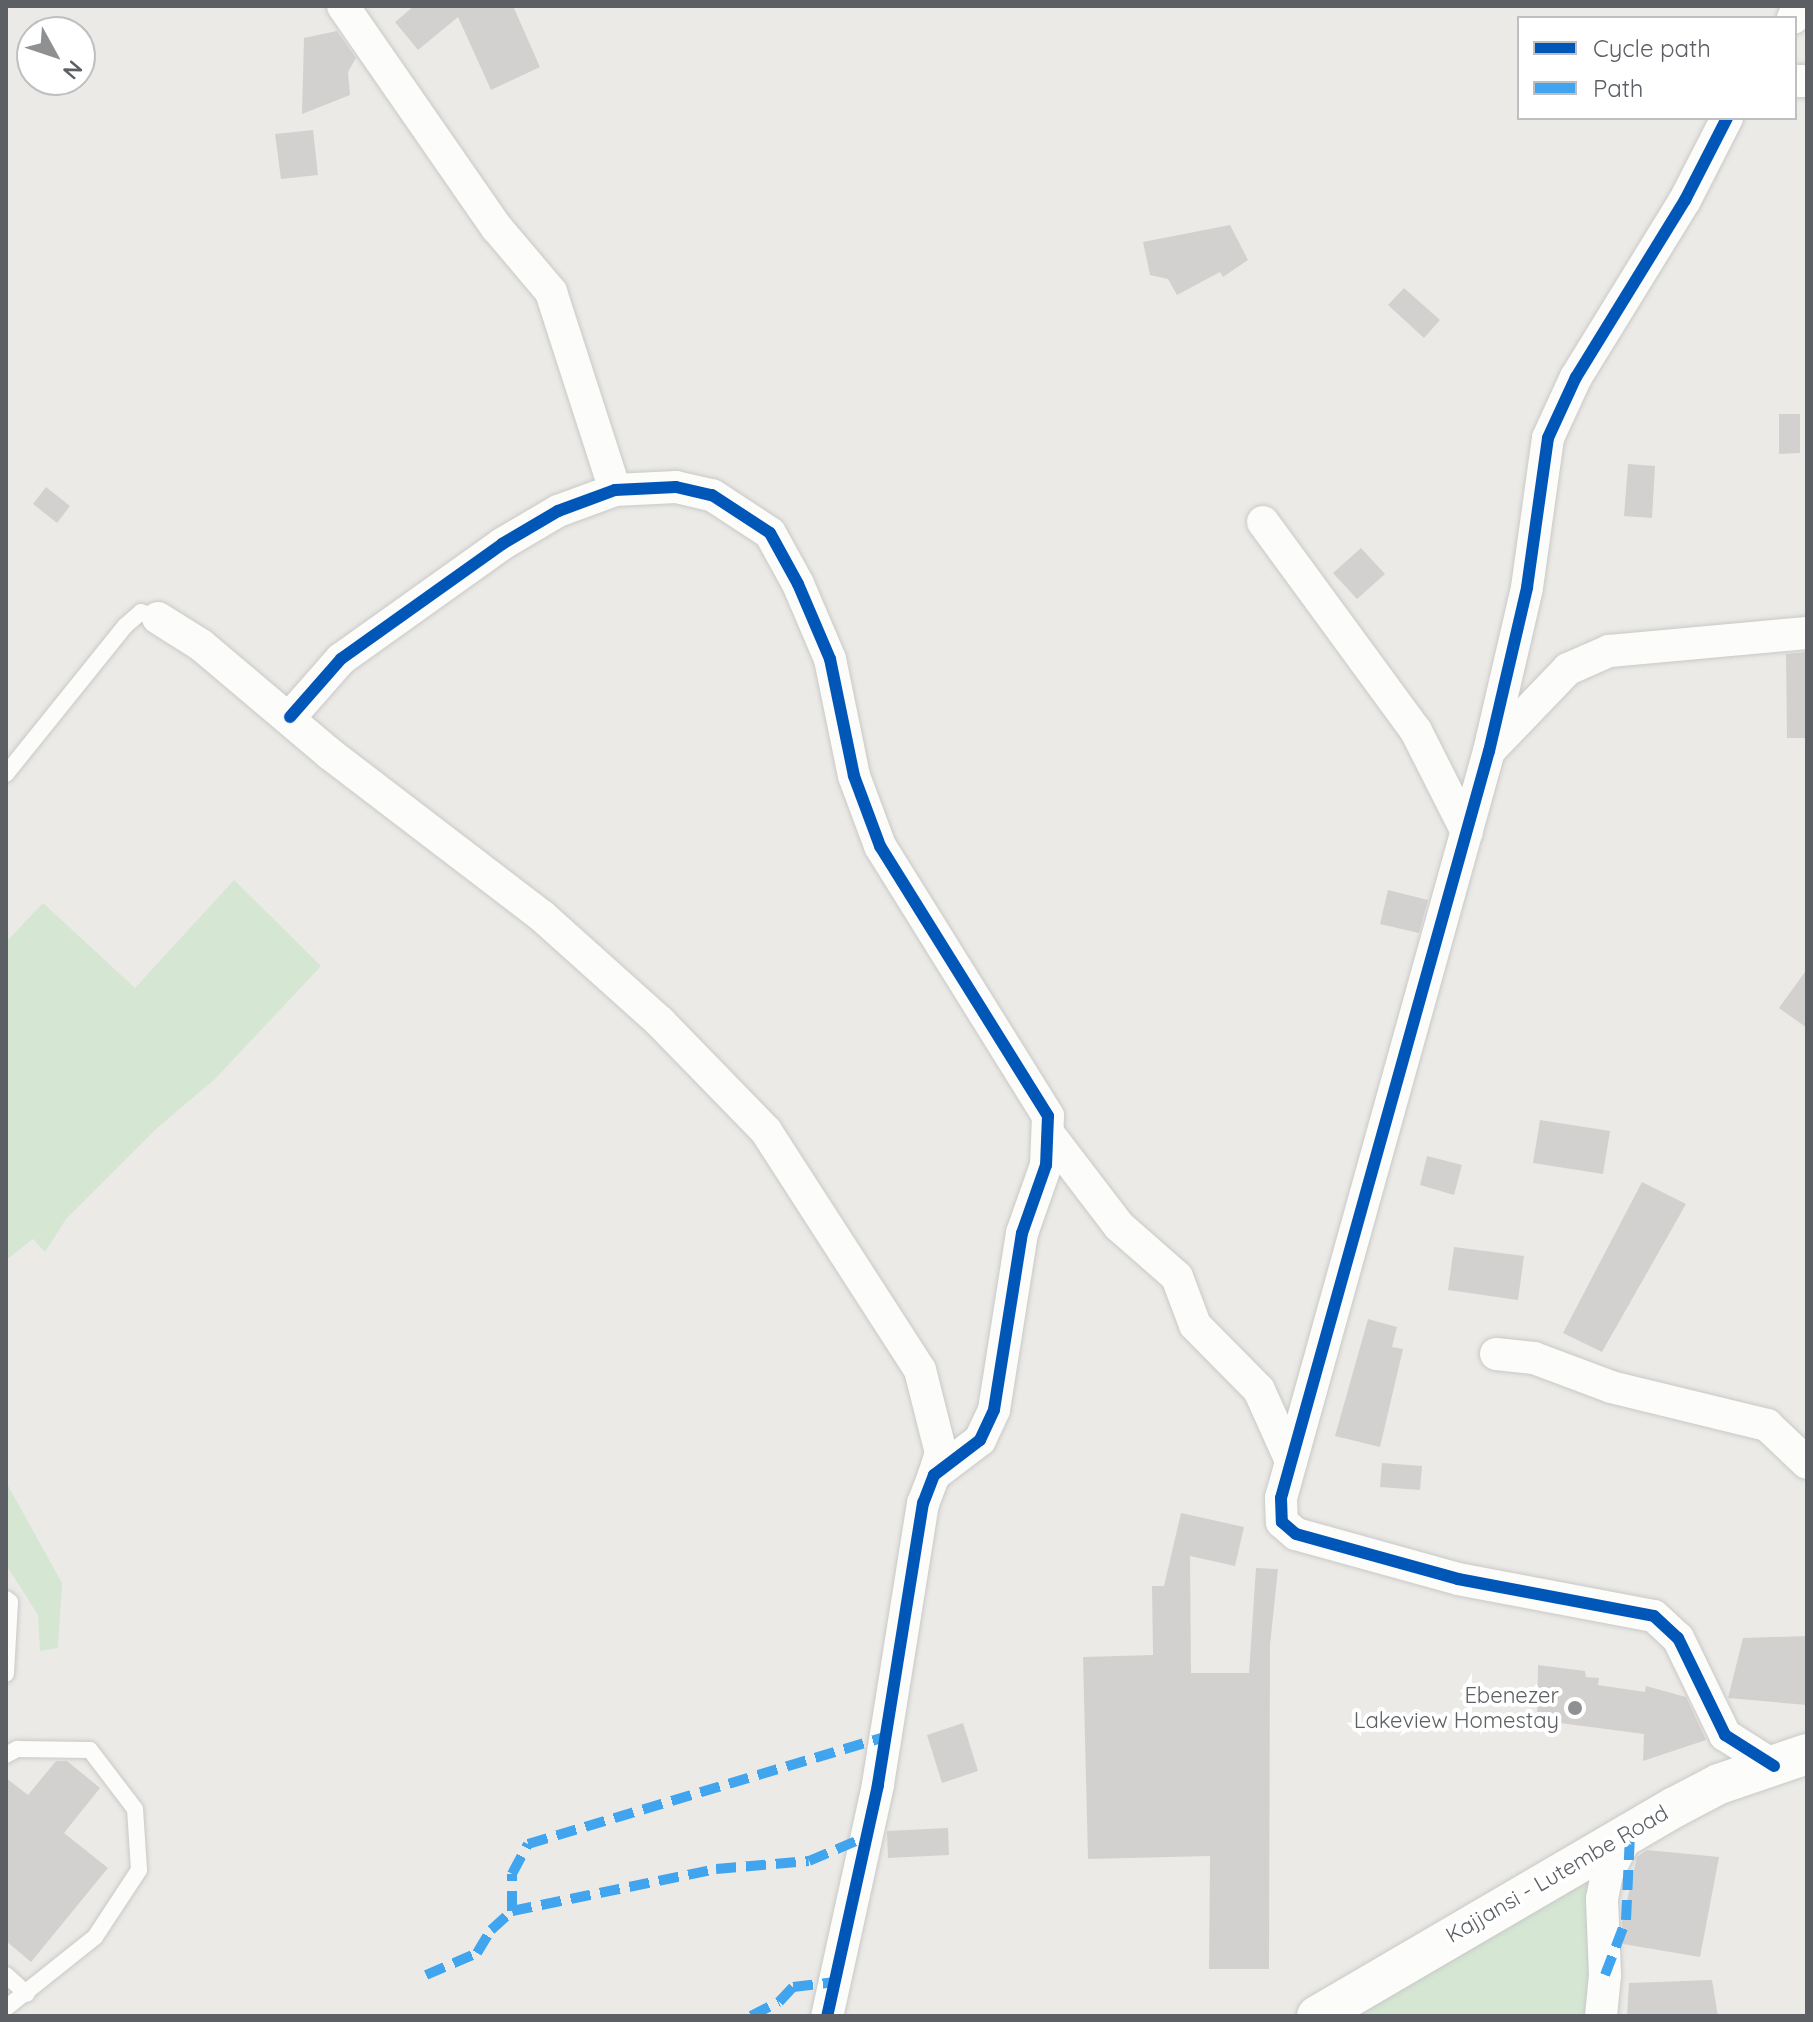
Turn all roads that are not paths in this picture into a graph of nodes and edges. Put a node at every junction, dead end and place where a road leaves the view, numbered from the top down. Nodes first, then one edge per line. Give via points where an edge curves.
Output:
1 (343, 6) edge
2 (1726, 120) edge
3 (615, 490) junction
4 (1263, 522) dead end
5 (158, 618) joint
6 (1807, 633) edge
7 (290, 717) junction
8 (1489, 751) junction
9 (6, 774) edge
10 (1467, 832) junction
11 (1051, 1137) junction
12 (1496, 1354) dead end
13 (1291, 1461) junction
14 (1807, 1463) edge
15 (934, 1475) junction
16 (6, 1599) edge
17 (6, 1674) edge
18 (6, 1755) edge
19 (1791, 1760) edge
20 (1626, 1838) junction
21 (6, 1975) edge
22 (27, 1994) junction
23 (6, 2008) edge
24 (827, 2016) edge
25 (1317, 2016) edge
26 (1601, 2016) edge

1 - 3 street via 497,228 551,292
2 - 8 street via 1685,200 1576,377 1548,438 1527,588
3 - 7 street via 558,511 502,544 341,659
3 - 11 street via 676,487 712,495 770,533 830,659 854,776 880,846 1035,1090
4 - 10 street via 1416,731
5 - 7 street
5 - 9 lane via 141,612 125,626
6 - 8 street via 1609,651 1568,669
7 - 15 street via 330,754 542,916 660,1022 766,1131 920,1370 941,1453
8 - 10 street
10 - 13 street
11 - 13 street via 1119,1226 1177,1277 1195,1325 1259,1390
11 - 15 street via 1022,1233 994,1410 980,1440
12 - 14 street via 1534,1358 1611,1387 1767,1425
13 - 19 street via 1281,1498 1282,1522 1296,1534 1458,1579 1654,1616 1678,1638 1725,1735
15 - 24 street via 923,1503 850,1933
16 - 17 lane
18 - 22 lane via 17,1749 90,1750 135,1809 139,1870 95,1937
19 - 20 street, Kajjansi - Lutembe Road via 1719,1784
20 - 25 street, Kajjansi - Lutembe Road
20 - 26 street via 1607,1874 1602,1899
21 - 22 lane
22 - 23 lane

